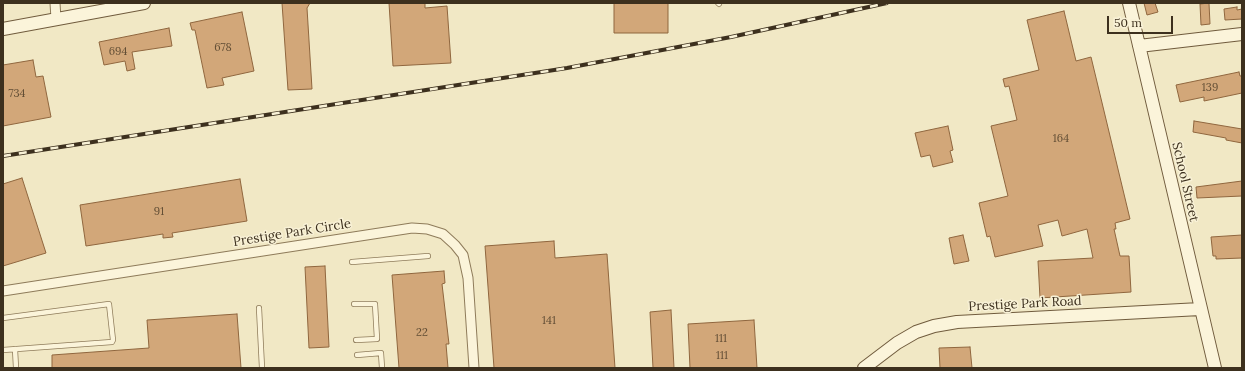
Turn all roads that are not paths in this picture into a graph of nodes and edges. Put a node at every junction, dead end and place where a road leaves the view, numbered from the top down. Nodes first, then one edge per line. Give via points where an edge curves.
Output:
1 (55, 3) edge
2 (144, 3) edge
3 (1129, 3) edge
4 (56, 19) junction
5 (3, 29) edge
6 (1242, 34) edge
7 (1139, 46) junction
8 (428, 256) dead end
9 (352, 262) dead end
10 (3, 291) edge
11 (354, 304) dead end
12 (259, 308) dead end
13 (1200, 309) junction
14 (3, 318) edge
15 (356, 340) dead end
16 (15, 349) junction
17 (3, 350) edge
18 (357, 355) dead end
19 (16, 368) edge
20 (262, 368) edge
21 (382, 368) edge
22 (474, 368) edge
23 (864, 368) edge
24 (1215, 368) edge

1 - 4 street
2 - 4 main road
3 - 7 main road, School Street
4 - 5 main road
6 - 7 main road
7 - 13 main road, School Street
8 - 9 lane
10 - 22 street, Prestige Park Circle via 412,228 427,228 443,234 463,255 468,278
11 - 15 lane via 375,304 377,339
12 - 20 lane
13 - 23 main road, Prestige Park Road via 957,322 934,326 916,332 897,343
13 - 24 main road, School Street
14 - 16 lane via 109,304 112,342
16 - 17 lane
16 - 19 lane
18 - 21 lane via 381,353

